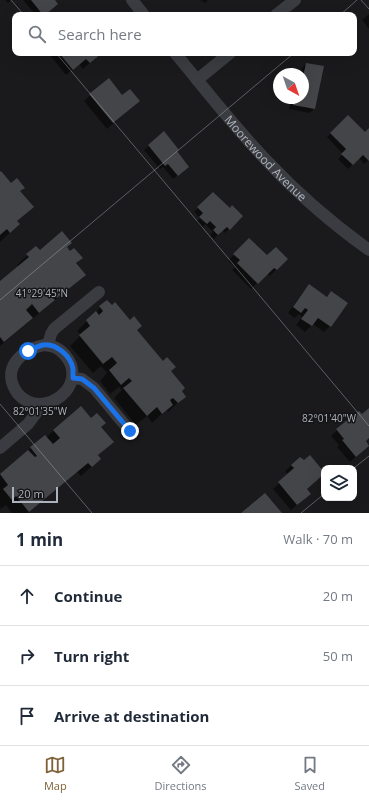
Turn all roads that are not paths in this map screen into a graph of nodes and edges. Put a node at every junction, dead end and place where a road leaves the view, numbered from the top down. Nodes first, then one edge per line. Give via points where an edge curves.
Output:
1 (132, 0) edge
2 (294, 0) edge
3 (142, 12) edge
4 (280, 12) edge
5 (177, 56) edge
6 (226, 56) edge
7 (197, 80) junction
8 (369, 250) edge
9 (99, 292) dead end
10 (48, 345) junction
11 (5, 366) edge
12 (73, 378) junction
13 (42, 405) junction
14 (130, 431) dead end
15 (0, 448) edge

1 - 3 street
2 - 4 street
5 - 7 street, Moorewood Avenue
6 - 7 street
7 - 8 street, Moorewood Avenue via 276,171
9 - 10 street via 54,329
10 - 11 street via 37,346
10 - 12 street via 61,350 73,368
11 - 13 street via 12,384 22,399
12 - 13 street via 62,396
12 - 14 street via 82,379 94,388
13 - 15 street via 28,424

